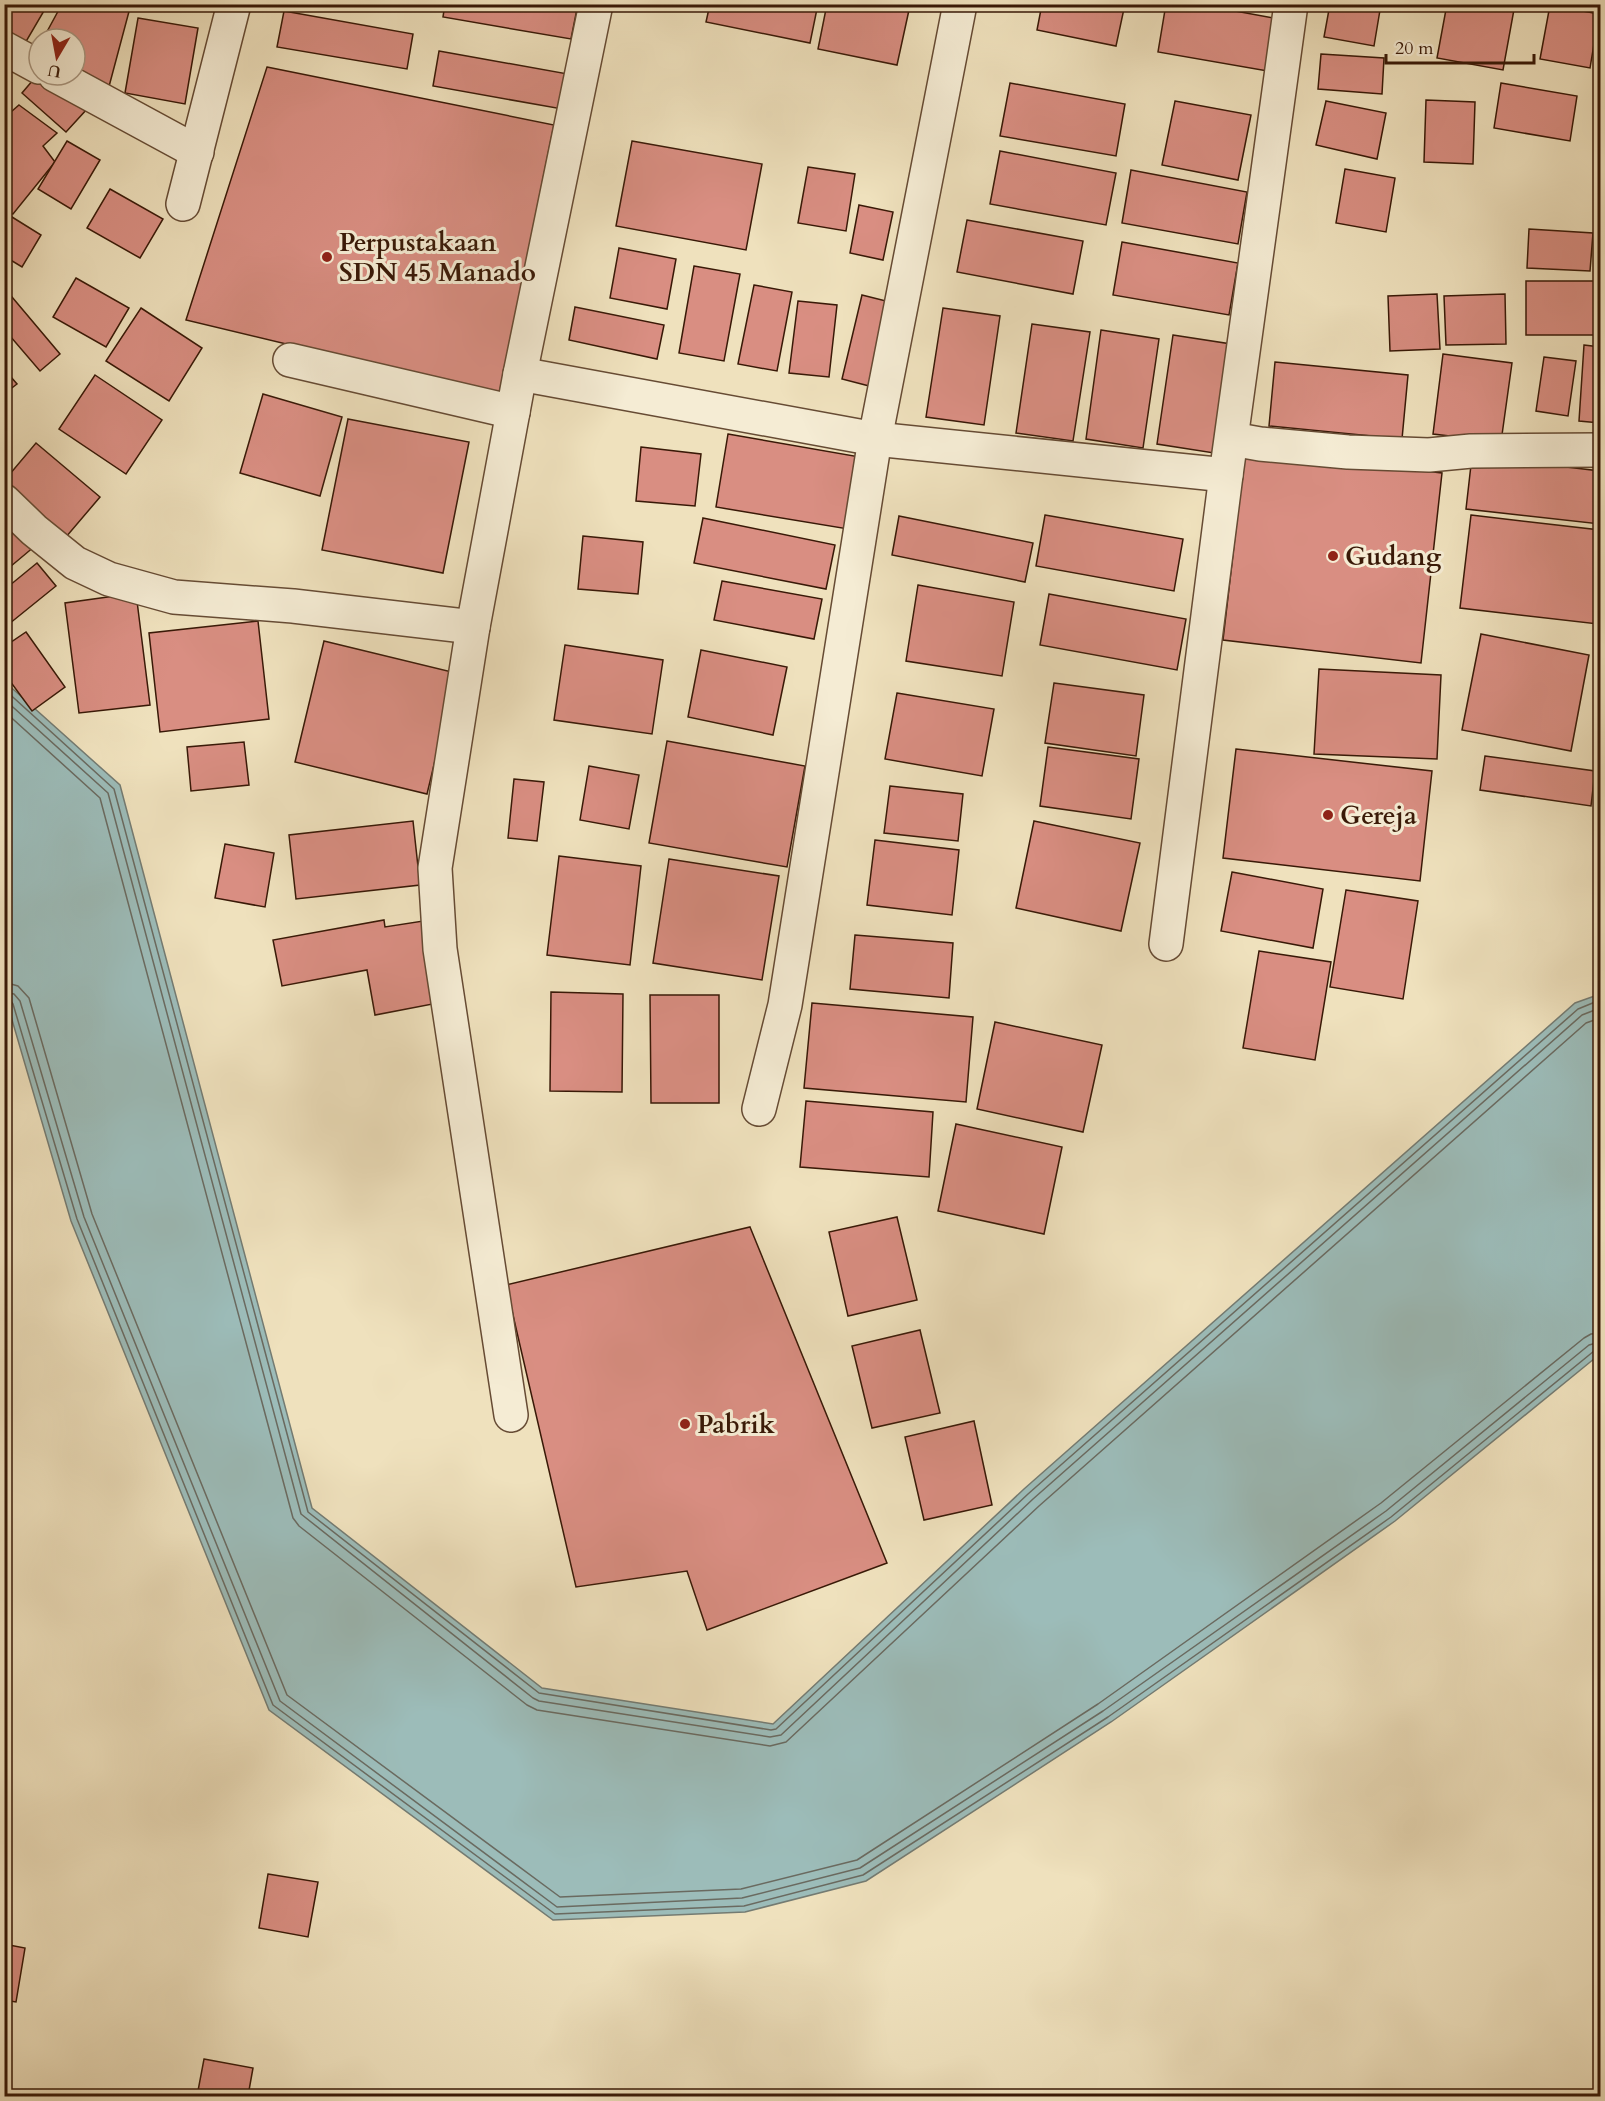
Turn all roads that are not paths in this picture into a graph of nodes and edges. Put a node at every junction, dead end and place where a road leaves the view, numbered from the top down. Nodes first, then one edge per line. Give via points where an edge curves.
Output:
1 (234, 4) edge
2 (596, 4) edge
3 (960, 4) edge
4 (1291, 4) edge
5 (4, 48) edge
6 (27, 60) edge
7 (77, 87) edge
8 (197, 152) junction
9 (183, 204) dead end
10 (290, 360) dead end
11 (520, 374) junction
12 (513, 412) junction
13 (875, 439) junction
14 (1232, 439) junction
15 (1600, 450) edge
16 (1226, 475) junction
17 (4, 501) edge
18 (473, 627) junction
19 (1166, 944) dead end
20 (759, 1109) dead end
21 (511, 1415) dead end

1 - 8 street
2 - 11 street
3 - 13 street
4 - 14 street
5 - 6 street
7 - 8 street
8 - 9 street
10 - 12 street
11 - 12 street
11 - 13 street
12 - 18 street
13 - 16 street
13 - 20 street via 785,1005
14 - 15 street via 1348,452
14 - 16 street
16 - 19 street
17 - 18 street via 75,563 109,579 174,597
18 - 21 street via 435,868 441,960

